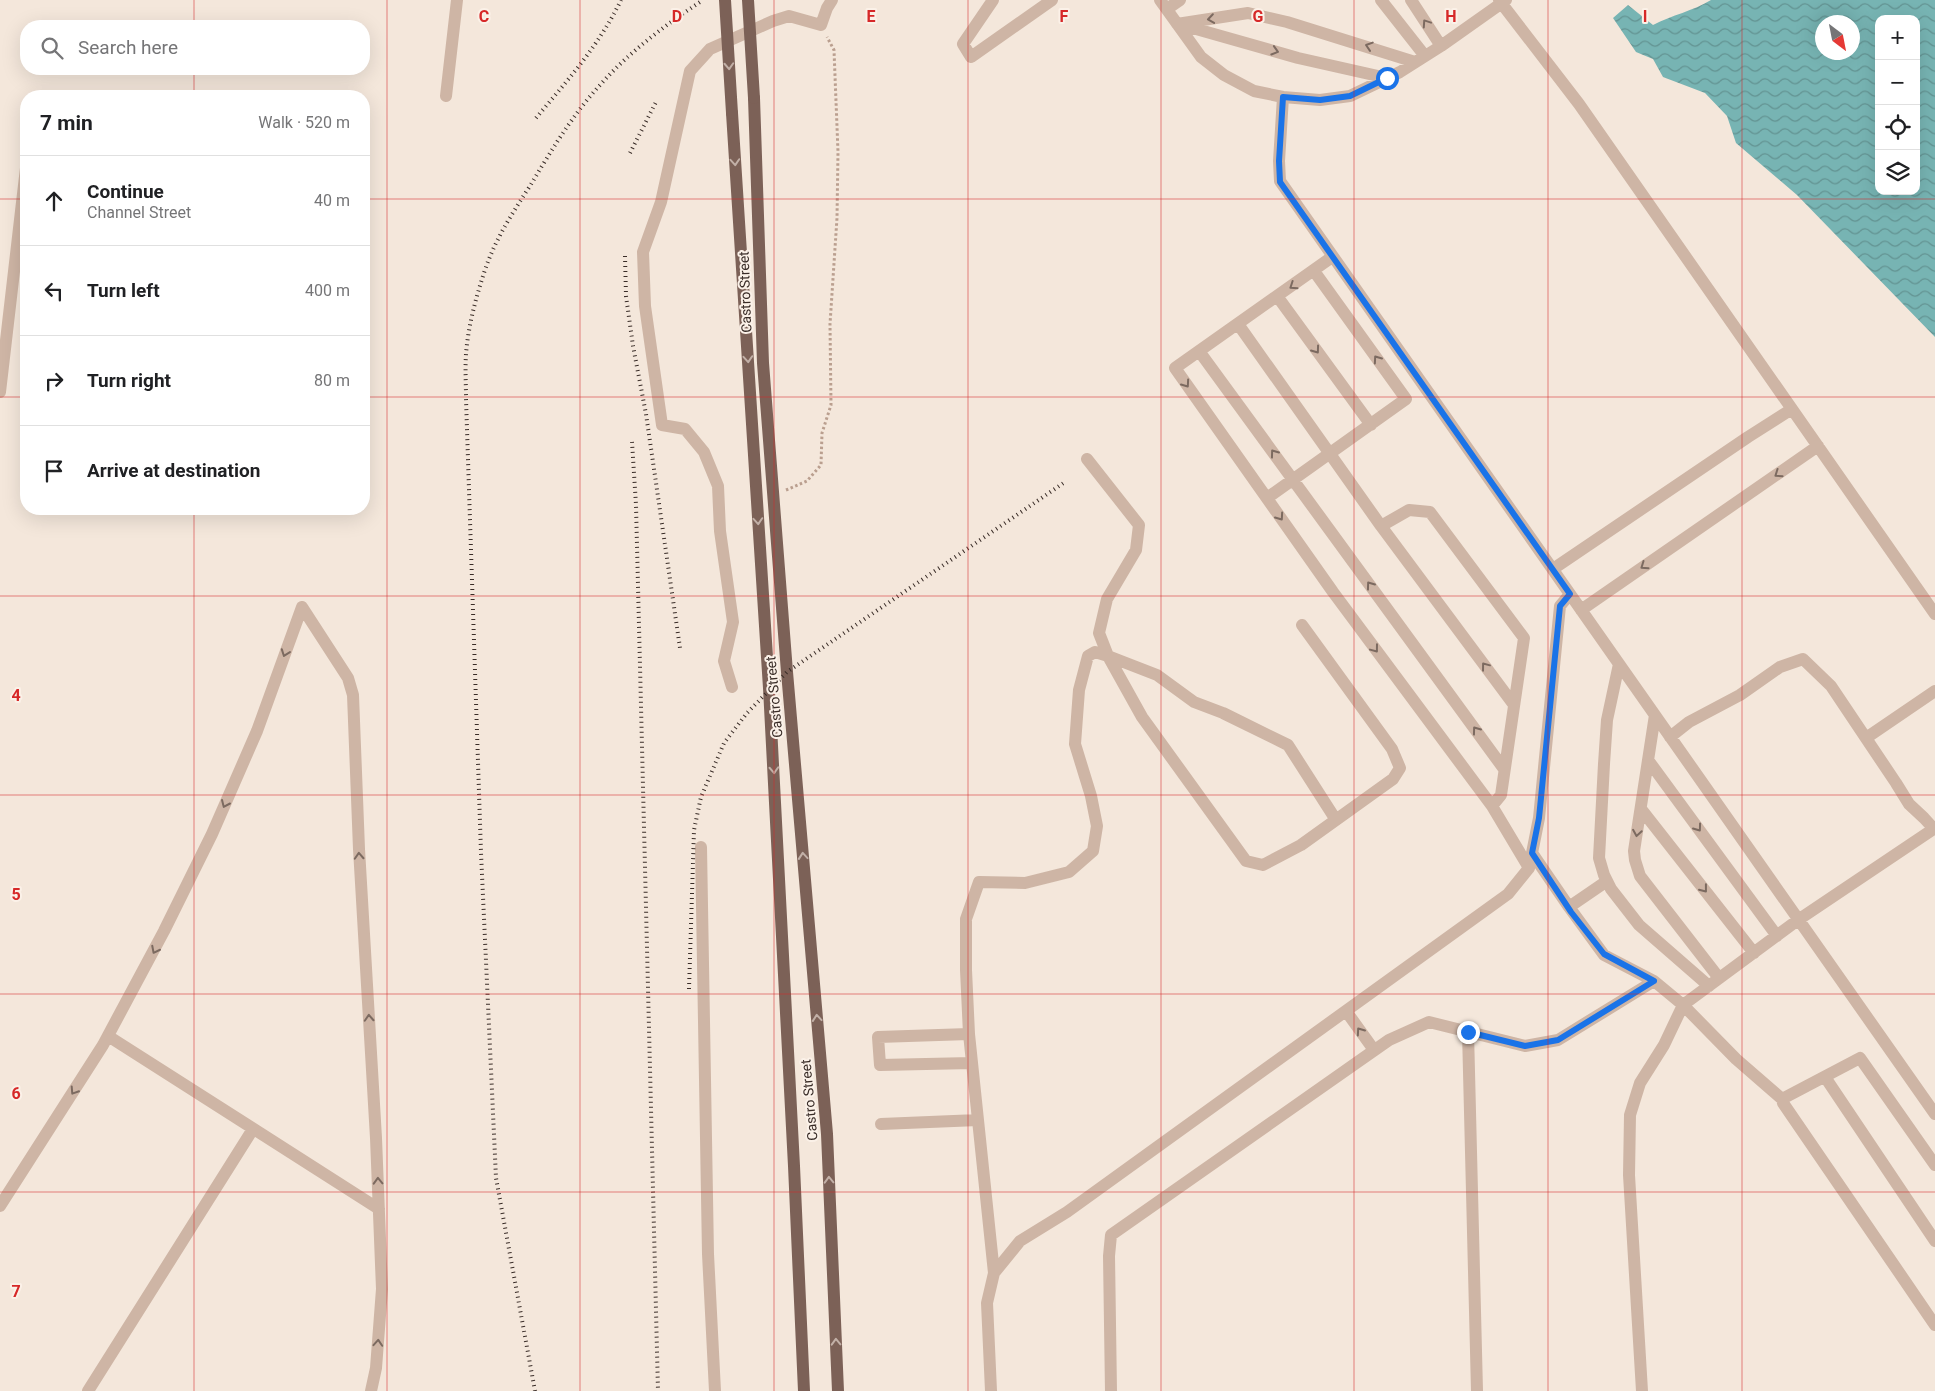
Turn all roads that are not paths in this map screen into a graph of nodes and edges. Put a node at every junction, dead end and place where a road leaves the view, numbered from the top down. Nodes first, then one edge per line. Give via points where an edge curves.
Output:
1 (458, 0) edge
2 (725, 0) edge
3 (748, 0) edge
4 (832, 0) edge
5 (993, 0) edge
6 (1052, 0) edge
7 (1180, 0) edge
8 (1381, 0) edge
9 (1410, 0) edge
10 (1502, 1) edge
11 (1164, 5) edge
12 (1177, 24) junction
13 (1441, 46) junction
14 (1420, 59) junction
15 (1387, 78) junction
16 (446, 96) dead end
17 (1283, 97) junction
18 (20, 220) edge
19 (1332, 257) junction
20 (1314, 271) junction
21 (1277, 296) junction
22 (1238, 324) junction
23 (1200, 351) junction
24 (0, 392) edge
25 (1792, 409) junction
26 (1371, 424) junction
27 (1818, 446) junction
28 (1330, 454) junction
29 (1087, 459) dead end
30 (1293, 480) junction
31 (1266, 498) junction
32 (1381, 526) junction
33 (1553, 569) junction
34 (1570, 594) junction
35 (1581, 610) junction
36 (1935, 614) edge
37 (1302, 625) dead end
38 (1108, 656) junction
39 (1619, 664) junction
40 (732, 687) dead end
41 (1935, 691) edge
42 (1514, 705) junction
43 (1655, 715) junction
44 (1670, 737) junction
45 (1866, 738) junction
46 (1648, 760) junction
47 (1504, 770) junction
48 (1492, 806) junction
49 (1641, 809) junction
50 (1336, 820) junction
51 (1934, 828) edge
52 (701, 847) dead end
53 (1532, 853) junction
54 (1529, 868) junction
55 (1607, 881) junction
56 (1569, 907) junction
57 (1798, 920) junction
58 (1777, 936) junction
59 (1754, 953) junction
60 (1719, 978) junction
61 (1654, 981) junction
62 (1709, 986) junction
63 (1683, 1005) junction
64 (1346, 1010) junction
65 (1468, 1032) junction
66 (969, 1034) junction
67 (108, 1036) junction
68 (1374, 1050) junction
69 (972, 1063) junction
70 (1825, 1076) junction
71 (1782, 1099) junction
72 (1935, 1114) edge
73 (978, 1120) junction
74 (881, 1124) dead end
75 (253, 1129) junction
76 (1935, 1166) edge
77 (0, 1206) edge
78 (379, 1209) junction
79 (1935, 1241) edge
80 (994, 1273) junction
81 (1935, 1325) edge
82 (88, 1391) edge
83 (371, 1391) edge
84 (715, 1391) edge
85 (804, 1391) edge
86 (838, 1391) edge
87 (991, 1391) edge
88 (1111, 1391) edge
89 (1477, 1391) edge
90 (1642, 1391) edge

1 - 16 street
2 -> 85 main road, Castro Street, bridge via 769,688
86 -> 3 main road, Castro Street, bridge via 827,1134 786,672 763,363
4 - 40 street via 822,25 789,16 773,21 710,49 690,71 661,202 643,252 645,306 662,425 685,429 704,452 718,486 720,531 733,622 724,662
5 - 6 street via 962,44 970,57
7 - 11 street
8 - 14 street
13 -> 9 street
10 - 13 street
10 - 25 street via 1579,104
11 - 12 street
14 -> 12 street via 1248,14
12 -> 15 street via 1298,58
12 - 17 street via 1201,57 1224,76 1254,91
13 - 14 street
14 - 15 street
15 - 17 street via 1350,96 1320,100
17 - 19 street via 1280,182
18 - 24 street
19 - 20 street
19 - 33 street
20 -> 21 street
26 -> 20 street via 1406,399
21 - 22 street
21 -> 26 street
22 - 23 street
22 - 28 street
30 -> 23 street
23 -> 31 street via 1175,368
25 - 27 street
25 - 33 street
26 - 28 street
27 -> 35 street
27 - 36 street
28 - 30 street
28 - 32 street
29 - 38 street via 1139,524 1136,550 1107,599 1099,633
30 - 31 street
47 -> 30 street
31 -> 48 street
42 -> 32 street
32 - 42 street via 1409,510 1430,512 1524,638
33 - 34 street
34 - 35 street
34 - 53 street via 1560,606 1539,818
35 - 39 street
37 - 50 street via 1392,749 1400,768 1393,779
38 - 50 street via 1157,675 1194,702 1288,745
38 - 50 street via 1142,717 1246,861 1263,865
38 - 66 street via 1095,652 1088,656 1079,690 1075,744 1097,826 1092,851 1069,872 1025,883 979,882 966,918
39 - 43 street
39 - 55 street via 1607,720 1602,799 1600,858
41 - 45 street
42 - 47 street
43 - 44 street
43 - 46 street
44 - 45 street via 1780,667 1803,659 1830,686
44 - 57 street
45 - 51 street via 1909,804
46 - 49 street
46 -> 58 street
47 - 48 street via 1501,795
48 - 54 street
49 -> 59 street
49 -> 60 street via 1634,852 1640,876
51 - 57 street
52 - 84 street via 708,1254
53 - 54 street
53 - 56 street
54 - 64 street via 1508,894
55 - 56 street
55 - 62 street via 1639,926
56 - 61 street via 1604,954
57 - 58 street
57 - 72 street
58 - 59 street
59 - 60 street
60 - 62 street
61 - 63 street
61 - 65 street via 1558,1040 1525,1046
62 - 63 street
63 - 71 street via 1736,1060
63 - 90 street via 1664,1045 1640,1082 1630,1116 1629,1175
68 -> 64 street
64 - 80 street via 1067,1212 1020,1241
65 - 68 street via 1428,1022
65 - 89 street
66 - 69 street
66 - 69 street via 878,1037 880,1065
67 - 75 street
67 -> 77 street
78 -> 67 street via 353,695 348,678 302,607 257,731 215,827
68 - 88 street via 1111,1235
69 - 73 street
70 - 71 street
70 - 76 street via 1860,1058
70 - 79 street
71 - 81 street
73 - 74 street
73 - 80 street
75 - 78 street
75 - 82 street
83 -> 78 street via 376,1368 382,1289
80 - 87 street via 987,1303

